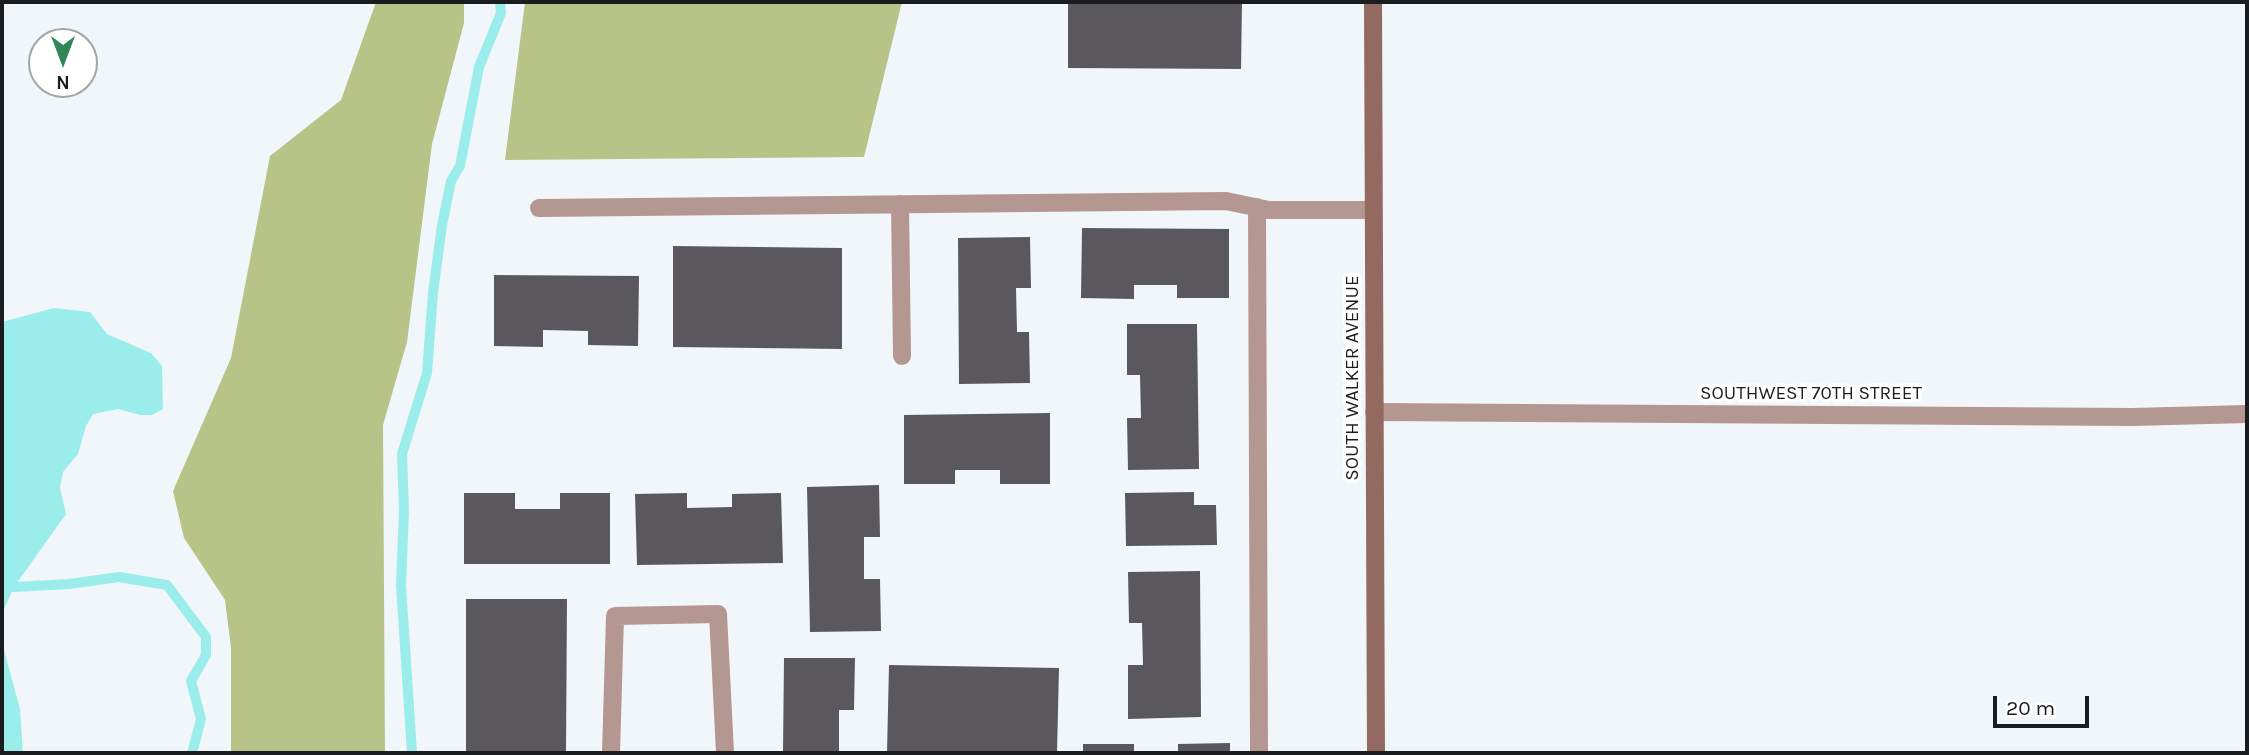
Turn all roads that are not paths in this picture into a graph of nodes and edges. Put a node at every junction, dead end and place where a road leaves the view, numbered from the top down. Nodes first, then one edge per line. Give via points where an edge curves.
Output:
1 (1373, 2) edge
2 (900, 205) junction
3 (1257, 207) junction
4 (539, 208) dead end
5 (1373, 210) junction
6 (902, 356) dead end
7 (1374, 412) junction
8 (2247, 414) edge
9 (611, 753) edge
10 (725, 753) edge
11 (1259, 753) edge
12 (1376, 753) edge

1 - 5 main road, SOUTH WALKER AVENUE
2 - 3 street via 1226,201
2 - 4 street
2 - 6 street
3 - 5 street
3 - 11 street
5 - 7 main road, SOUTH WALKER AVENUE
7 - 8 street, SOUTHWEST 70TH STREET
7 - 12 main road, SOUTH WALKER AVENUE
9 - 10 street via 615,616 718,614

